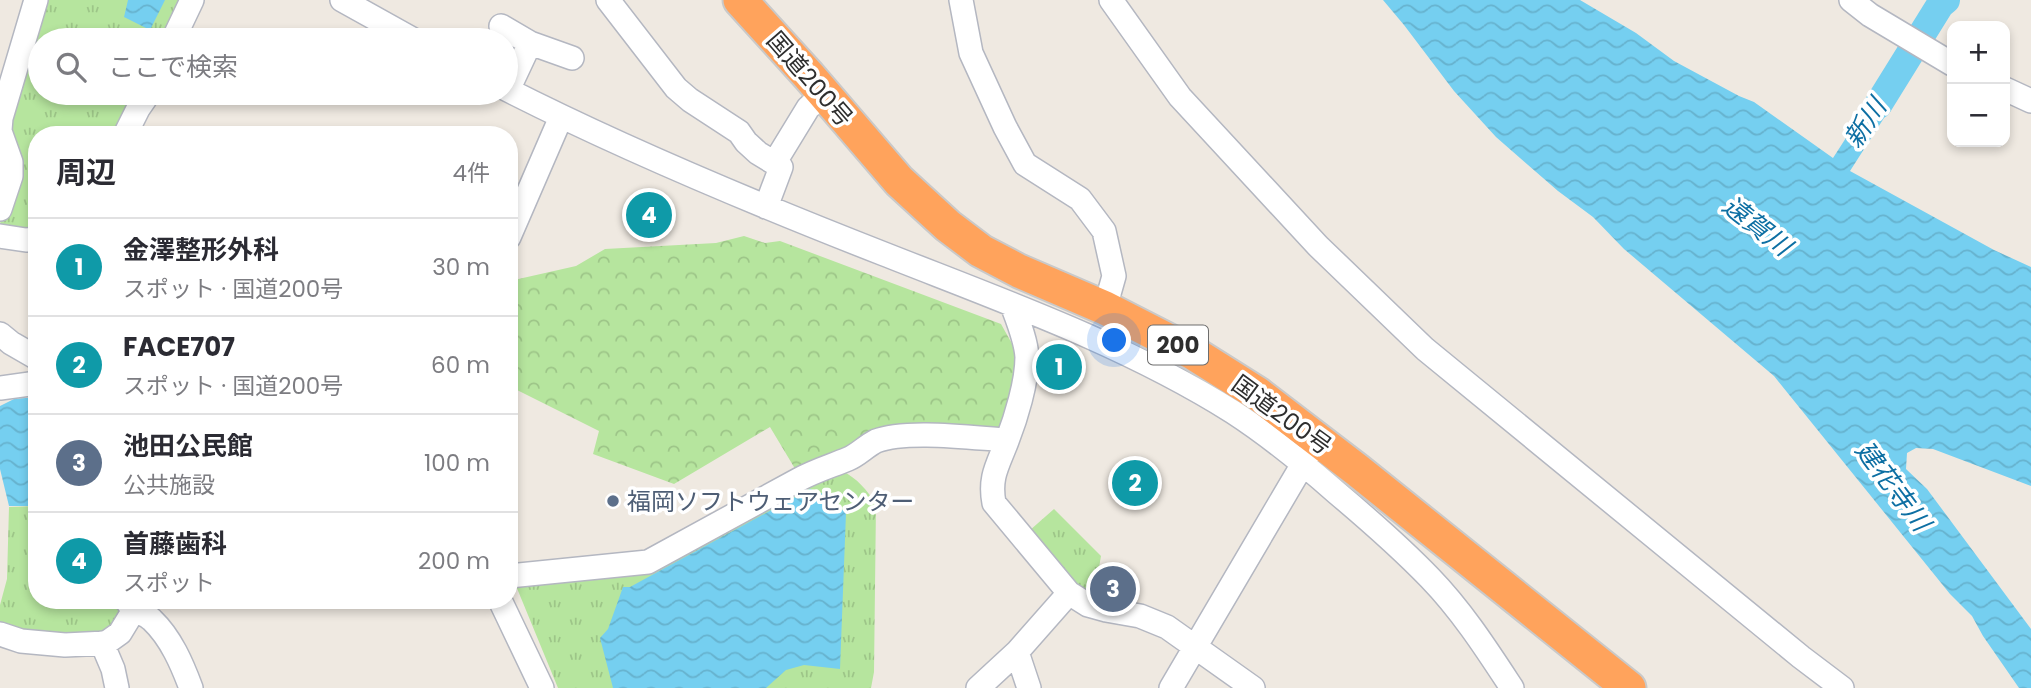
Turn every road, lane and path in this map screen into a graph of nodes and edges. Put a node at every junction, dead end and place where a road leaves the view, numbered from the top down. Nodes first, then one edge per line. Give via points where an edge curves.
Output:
1 (36, 0) edge
2 (192, 0) edge
3 (342, 0) edge
4 (608, 0) edge
5 (740, 0) edge
6 (961, 0) edge
7 (1111, 0) edge
8 (1851, 0) edge
9 (1887, 0) edge
10 (367, 6) edge
11 (500, 26) dead end
12 (1889, 26) junction
13 (179, 28) edge
14 (397, 28) edge
15 (504, 28) edge
16 (518, 36) edge
17 (530, 43) junction
18 (572, 58) dead end
19 (1947, 61) edge
20 (518, 67) edge
21 (2010, 91) edge
22 (824, 93) junction
23 (518, 95) edge
24 (2031, 101) edge
25 (141, 105) edge
26 (561, 117) junction
27 (130, 126) edge
28 (0, 130) edge
29 (775, 162) junction
30 (766, 207) junction
31 (0, 209) edge
32 (518, 216) edge
33 (0, 236) edge
34 (28, 240) edge
35 (981, 251) junction
36 (962, 285) junction
37 (1012, 305) junction
38 (1105, 308) junction
39 (0, 334) edge
40 (28, 353) edge
41 (28, 384) edge
42 (0, 388) edge
43 (1007, 440) junction
44 (1310, 452) junction
45 (1447, 543) junction
46 (1424, 572) junction
47 (518, 575) edge
48 (1069, 593) junction
49 (129, 609) edge
50 (138, 609) edge
51 (503, 609) edge
52 (0, 634) edge
53 (102, 643) junction
54 (1194, 646) junction
55 (1017, 652) junction
56 (117, 688) edge
57 (191, 688) edge
58 (542, 688) edge
59 (978, 688) edge
60 (1029, 688) edge
61 (1171, 688) edge
62 (1253, 688) edge
63 (1513, 688) edge
64 (1629, 688) edge
65 (1842, 688) edge

1 - 28 street
2 - 13 street
3 - 10 street
4 - 29 street via 676,88
5 - 22 highway, 国道200号 / 200
6 - 38 street via 971,53 1025,164 1080,199 1104,231 1114,276
7 - 65 street via 1180,97 1318,246 1425,349
8 - 12 street
9 - 12 street
10 - 14 street
11 - 15 street
12 - 19 street
16 - 17 street
17 - 18 street
17 - 20 street
21 - 24 street
22 - 29 street via 808,108
22 - 35 highway, 国道200号 / 200 via 899,181
23 - 26 street
25 - 27 street
26 - 30 street
26 - 32 street
28 - 31 street via 11,176
29 - 30 street via 781,167
30 - 36 street
33 - 34 street
35 - 36 street
35 - 38 highway, 国道200号 / 200
36 - 37 street
37 - 43 street via 1027,356
37 - 44 street via 1141,359
38 - 44 highway, 国道200号 / 200 via 1193,353 1258,394
39 - 40 street
41 - 42 street
43 - 47 street via 936,435 877,441 648,562
43 - 48 street via 993,475 993,503
44 - 45 highway, 国道200号 / 200
44 - 46 street
44 - 54 street
45 - 46 street
45 - 64 highway, 国道200号 / 200
46 - 63 street via 1481,640
48 - 54 street via 1088,605 1140,616
48 - 55 street
49 - 53 street via 120,633
50 - 57 street via 155,623 177,655
51 - 58 street
52 - 53 street via 65,645
53 - 56 street
54 - 61 street
54 - 62 street
55 - 59 street
55 - 60 street

